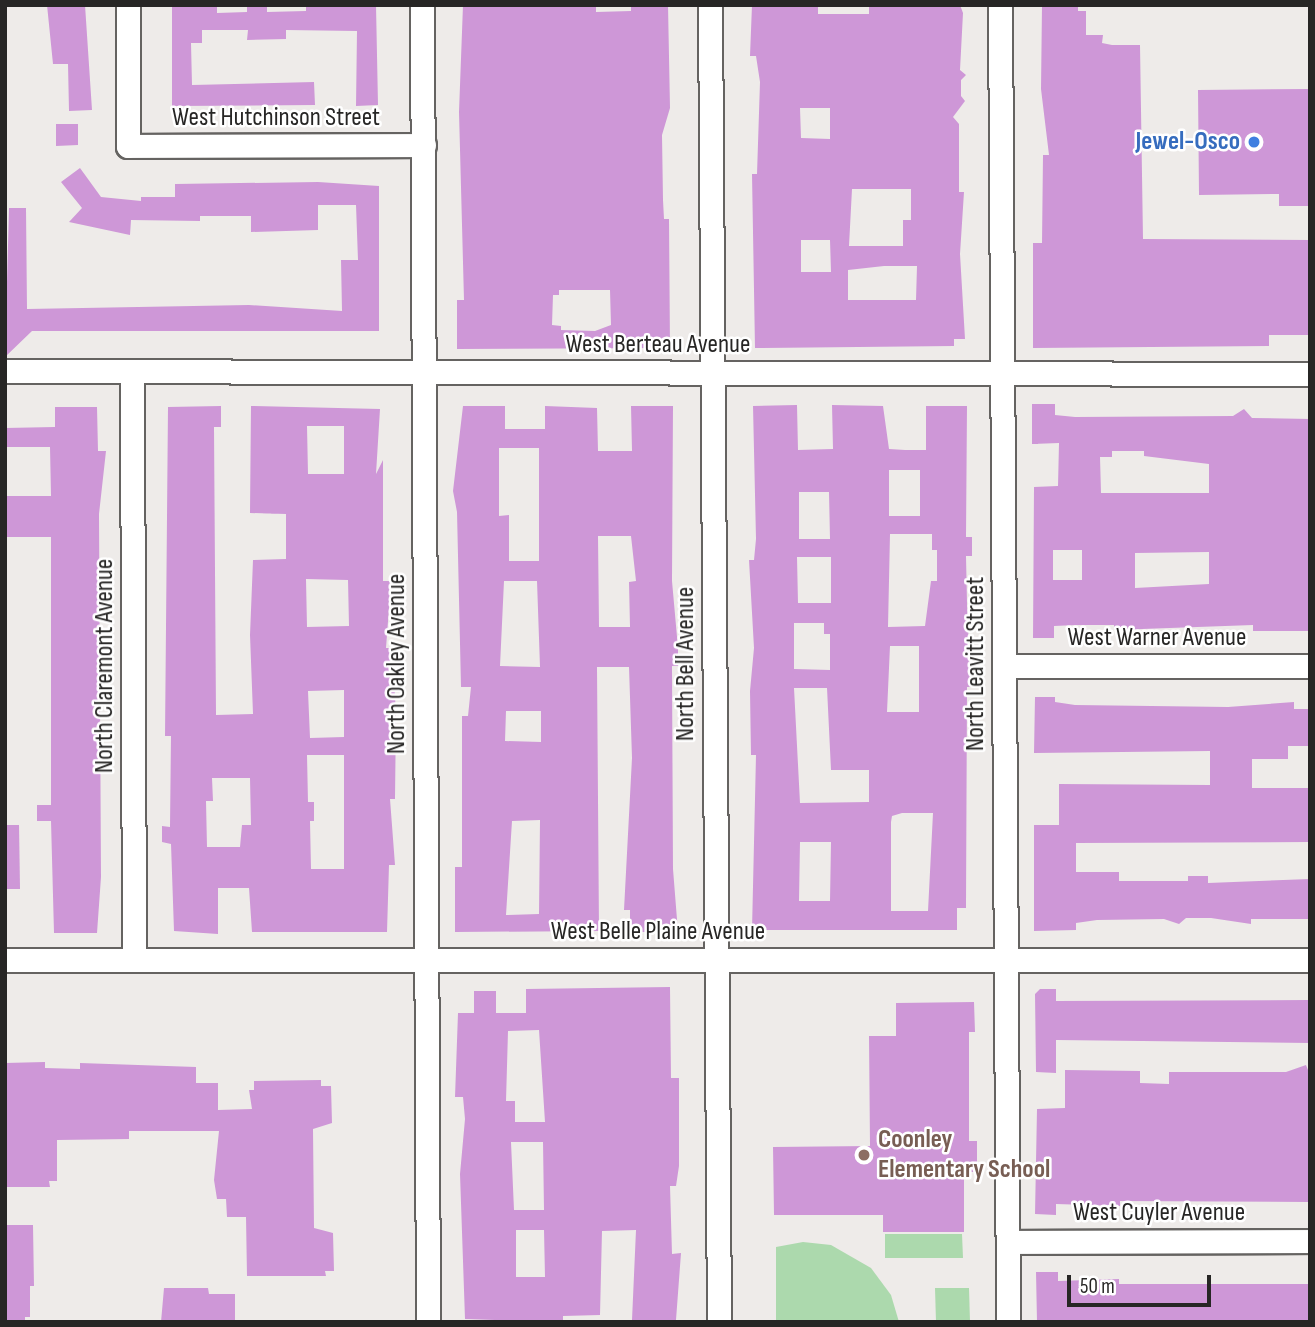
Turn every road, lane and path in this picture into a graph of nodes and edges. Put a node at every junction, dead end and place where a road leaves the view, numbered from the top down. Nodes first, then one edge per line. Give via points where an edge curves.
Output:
1 (128, 5) edge
2 (422, 5) edge
3 (709, 5) edge
4 (1000, 5) edge
5 (425, 145) junction
6 (5, 372) edge
7 (132, 372) junction
8 (425, 373) junction
9 (712, 373) junction
10 (1002, 374) junction
11 (1310, 374) edge
12 (1004, 666) junction
13 (1310, 666) edge
14 (5, 960) edge
15 (134, 960) junction
16 (426, 960) junction
17 (716, 960) junction
18 (1006, 960) junction
19 (1310, 960) edge
20 (1310, 1241) edge
21 (1007, 1242) junction
22 (428, 1322) edge
23 (719, 1322) edge
24 (1008, 1322) edge

1 - 5 street, West Hutchinson Street via 128,146
2 - 5 street, North Oakley Avenue
3 - 9 street, North Bell Avenue
4 - 10 street, North Leavitt Street
5 - 8 street, North Oakley Avenue
6 - 7 street, West Berteau Avenue
7 - 8 street, West Berteau Avenue
7 - 15 street, North Claremont Avenue
8 - 9 street, West Berteau Avenue
8 - 16 street, North Oakley Avenue
9 - 10 street, West Berteau Avenue
9 - 17 street, North Bell Avenue
10 - 11 street, West Berteau Avenue
10 - 12 street, North Leavitt Street
12 - 13 street, West Warner Avenue
12 - 18 street, North Leavitt Street
14 - 15 street, West Belle Plaine Avenue
15 - 16 street, West Belle Plaine Avenue
16 - 17 street, West Belle Plaine Avenue
16 - 22 street, North Oakley Avenue
17 - 18 street, West Belle Plaine Avenue
17 - 23 street, North Bell Avenue
18 - 19 street, West Belle Plaine Avenue
18 - 21 street, North Leavitt Street
20 - 21 street, West Cuyler Avenue
21 - 24 street, North Leavitt Street

